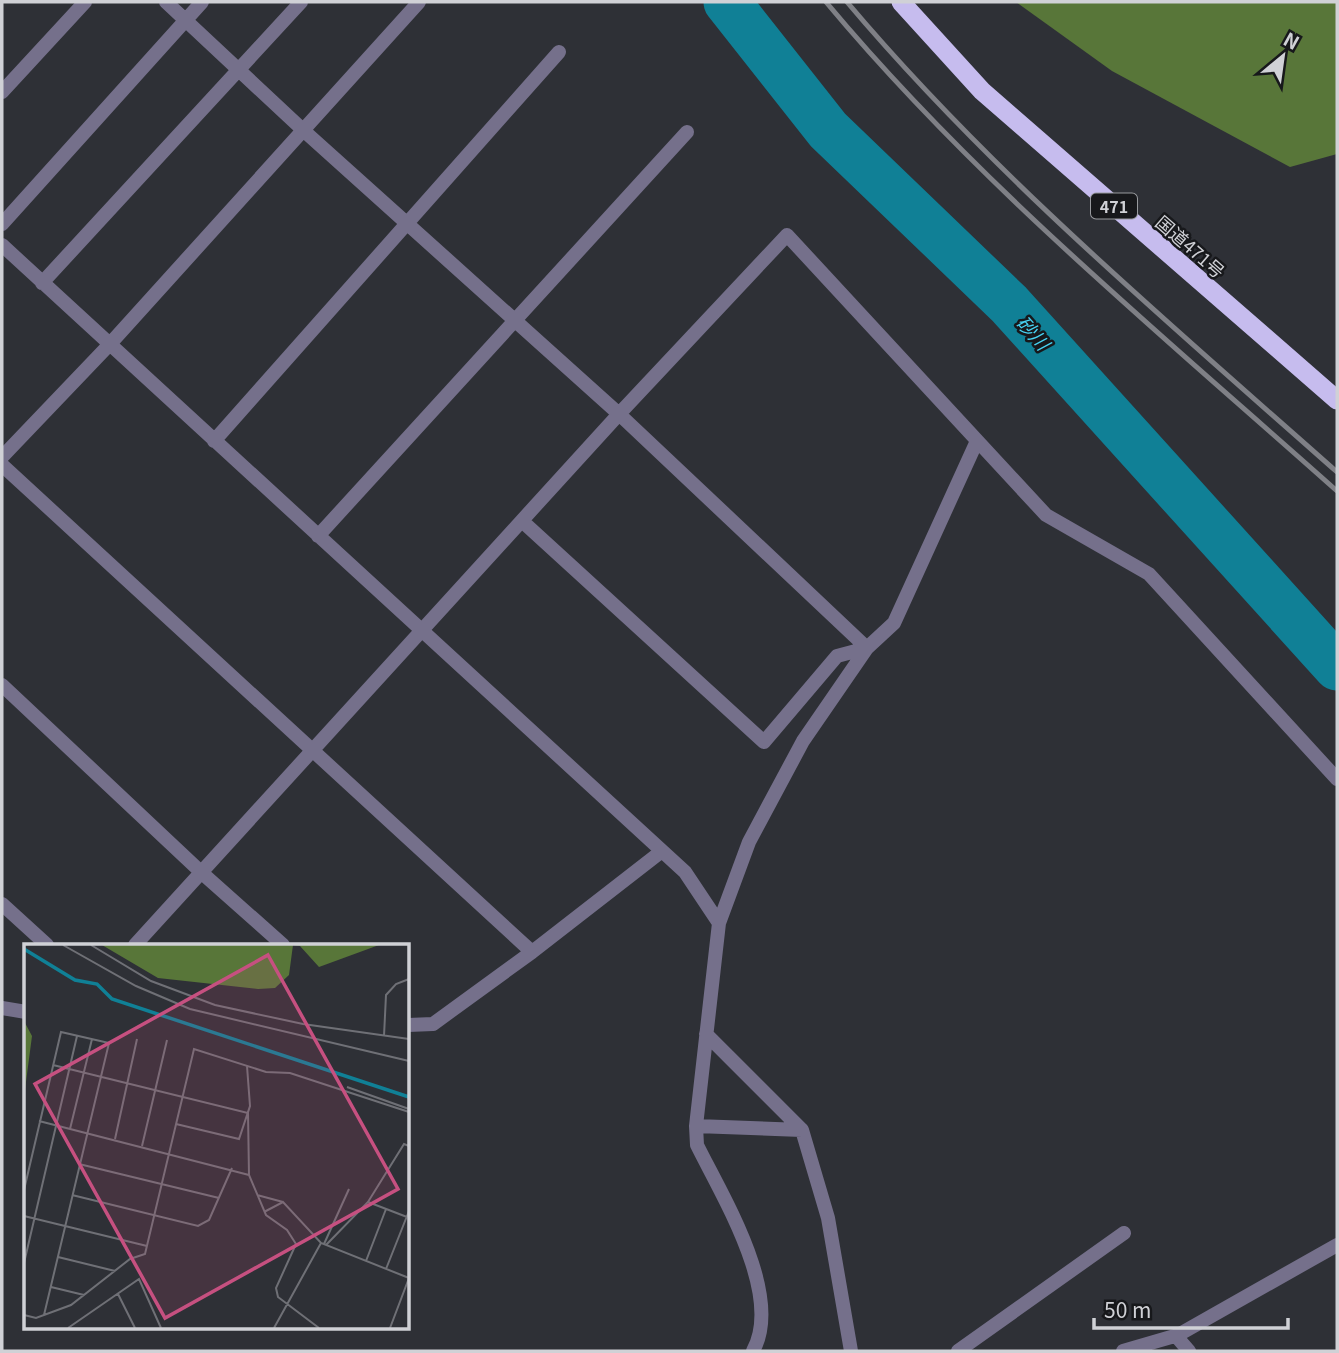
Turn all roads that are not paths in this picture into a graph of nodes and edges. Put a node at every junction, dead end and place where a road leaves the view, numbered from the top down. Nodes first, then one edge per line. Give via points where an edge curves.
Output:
1 (85, 2) edge
2 (166, 2) edge
3 (202, 2) edge
4 (301, 2) edge
5 (419, 2) edge
6 (901, 2) edge
7 (186, 20) junction
8 (559, 52) dead end
9 (239, 69) junction
10 (2, 92) edge
11 (303, 130) junction
12 (687, 132) dead end
13 (407, 223) junction
14 (2, 224) edge
15 (2, 245) edge
16 (42, 283) junction
17 (515, 321) junction
18 (109, 345) junction
19 (1337, 400) edge
20 (619, 414) junction
21 (977, 440) junction
22 (214, 441) junction
23 (2, 457) edge
24 (2, 465) edge
25 (522, 521) junction
26 (318, 536) junction
27 (422, 631) junction
28 (867, 648) junction
29 (2, 685) edge
30 (313, 750) junction
31 (1337, 779) edge
32 (662, 851) junction
33 (202, 873) junction
34 (2, 904) edge
35 (719, 923) junction
36 (46, 944) edge
37 (136, 944) edge
38 (282, 944) edge
39 (533, 953) junction
40 (2, 1008) edge
41 (24, 1012) edge
42 (410, 1025) edge
43 (706, 1034) junction
44 (696, 1126) junction
45 (802, 1130) junction
46 (1124, 1233) dead end
47 (1337, 1245) edge
48 (1176, 1336) junction
49 (752, 1351) edge
50 (851, 1351) edge
51 (957, 1351) edge
52 (1123, 1351) edge
53 (1189, 1351) edge

1 - 10 street
2 - 7 street
3 - 7 street
4 - 9 street
5 - 11 street
6 - 19 highway, 国道471号 / 471 via 982,91
7 - 9 street
7 - 14 street
8 - 13 street
9 - 11 street
9 - 16 street
11 - 13 street
11 - 18 street
12 - 17 street
13 - 17 street
13 - 22 street
15 - 16 street
16 - 18 street
17 - 20 street
17 - 26 street
18 - 22 street
18 - 23 street
20 - 21 street via 788,235
20 - 25 street
20 - 28 street
21 - 28 street via 894,623
21 - 31 street via 1046,515 1149,574
22 - 26 street
24 - 30 street
25 - 27 street
25 - 28 street via 764,742 837,656
26 - 27 street
27 - 30 street
27 - 32 street
28 - 35 street via 803,740 749,842
29 - 33 street
30 - 33 street
30 - 39 street
32 - 35 street via 685,872
32 - 39 street
33 - 37 street
33 - 38 street
34 - 36 street
35 - 43 street
39 - 42 street via 433,1024
40 - 41 street
43 - 44 street
43 - 45 street
44 - 45 street
44 - 49 street via 697,1144 752,1260 761,1315
45 - 50 street via 828,1218
46 - 51 street
47 - 48 street
48 - 52 street
48 - 53 street

